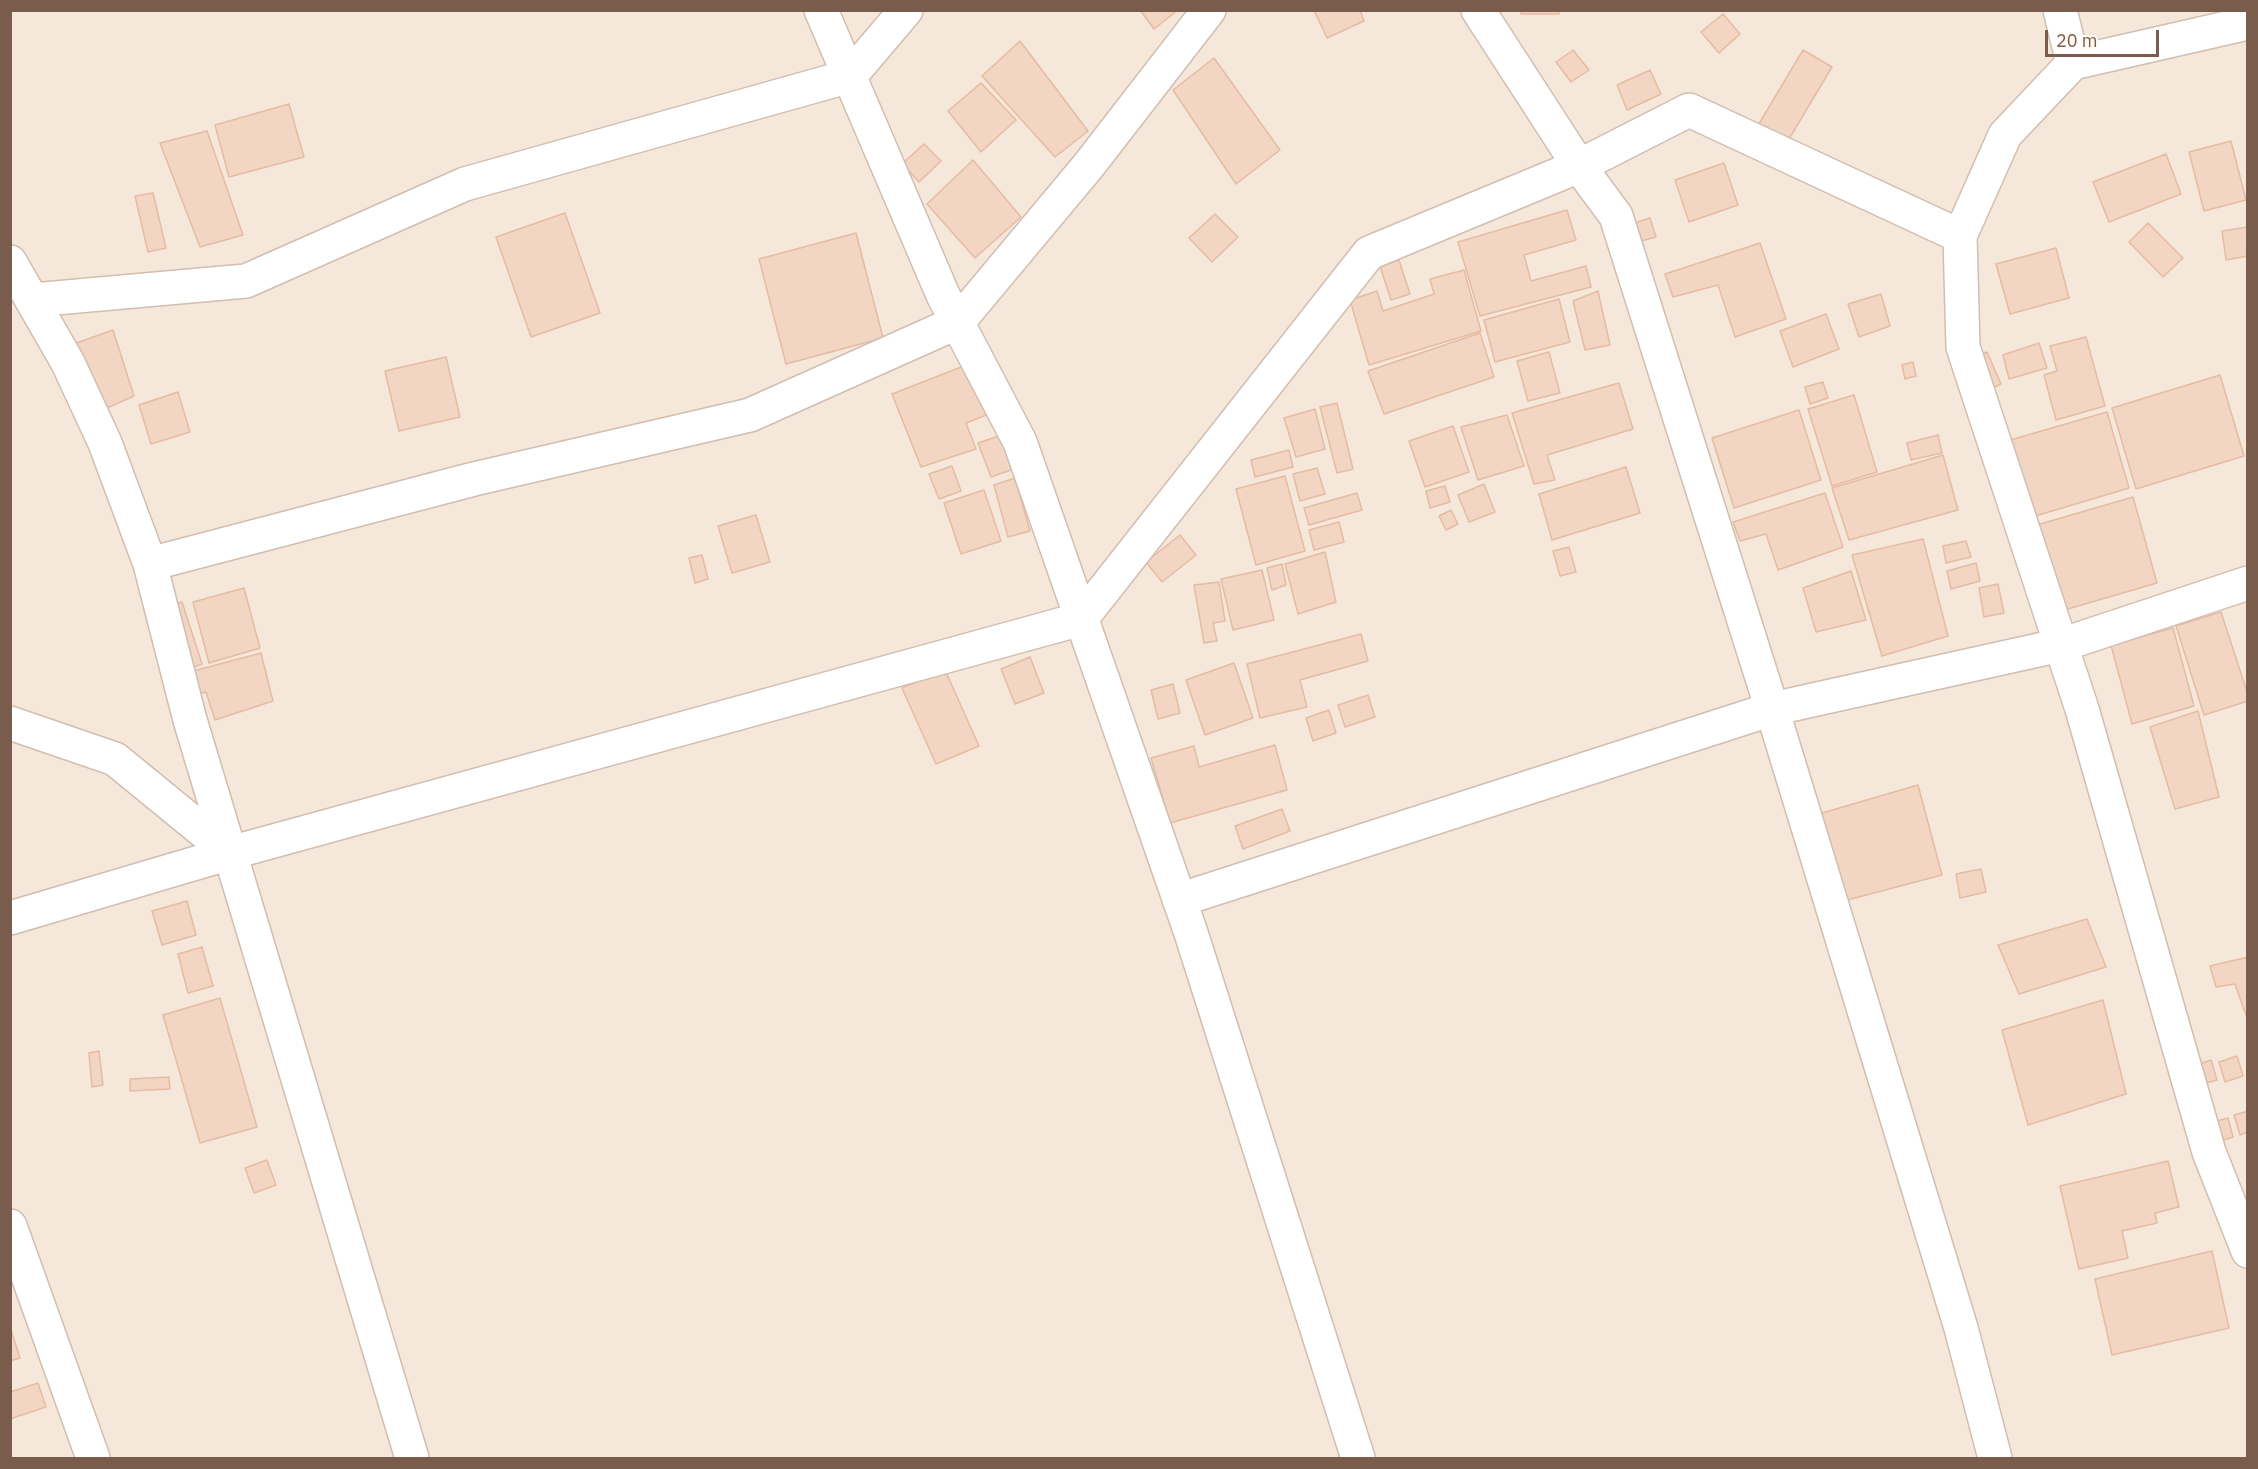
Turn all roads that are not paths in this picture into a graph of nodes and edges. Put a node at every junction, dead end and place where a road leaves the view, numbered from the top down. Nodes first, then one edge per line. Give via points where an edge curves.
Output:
1 (821, 10) edge
2 (906, 10) edge
3 (1209, 10) edge
4 (1478, 10) edge
5 (2060, 10) edge
6 (2247, 23) edge
7 (2073, 63) junction
8 (850, 76) junction
9 (1579, 166) junction
10 (1960, 236) junction
11 (10, 262) edge
12 (33, 300) junction
13 (958, 322) junction
14 (150, 564) junction
15 (2247, 583) edge
16 (1081, 619) junction
17 (2061, 645) junction
18 (1772, 709) junction
19 (10, 723) edge
20 (230, 853) junction
21 (1179, 900) junction
22 (10, 918) edge
23 (10, 1226) edge
24 (2247, 1251) edge
25 (93, 1458) edge
26 (412, 1458) edge
27 (1358, 1458) edge
28 (1995, 1458) edge

1 - 8 street
2 - 8 street
3 - 13 street via 1089,165
4 - 9 street
5 - 7 street
6 - 7 street
7 - 10 street via 2005,135
8 - 12 street via 465,184 246,281
8 - 13 street
9 - 10 street via 1689,110
9 - 16 street via 1369,253
9 - 18 street via 1616,216
10 - 17 street via 1964,347
11 - 12 street
12 - 14 street via 105,443
13 - 14 street via 750,415 474,479
13 - 16 street via 1020,442
14 - 20 street via 190,720
15 - 17 street
16 - 20 street
16 - 21 street
17 - 18 street
17 - 24 street via 2209,1152
18 - 21 street
18 - 28 street via 1961,1328
19 - 20 street via 115,759
20 - 22 street
20 - 26 street
21 - 27 street
23 - 25 street

